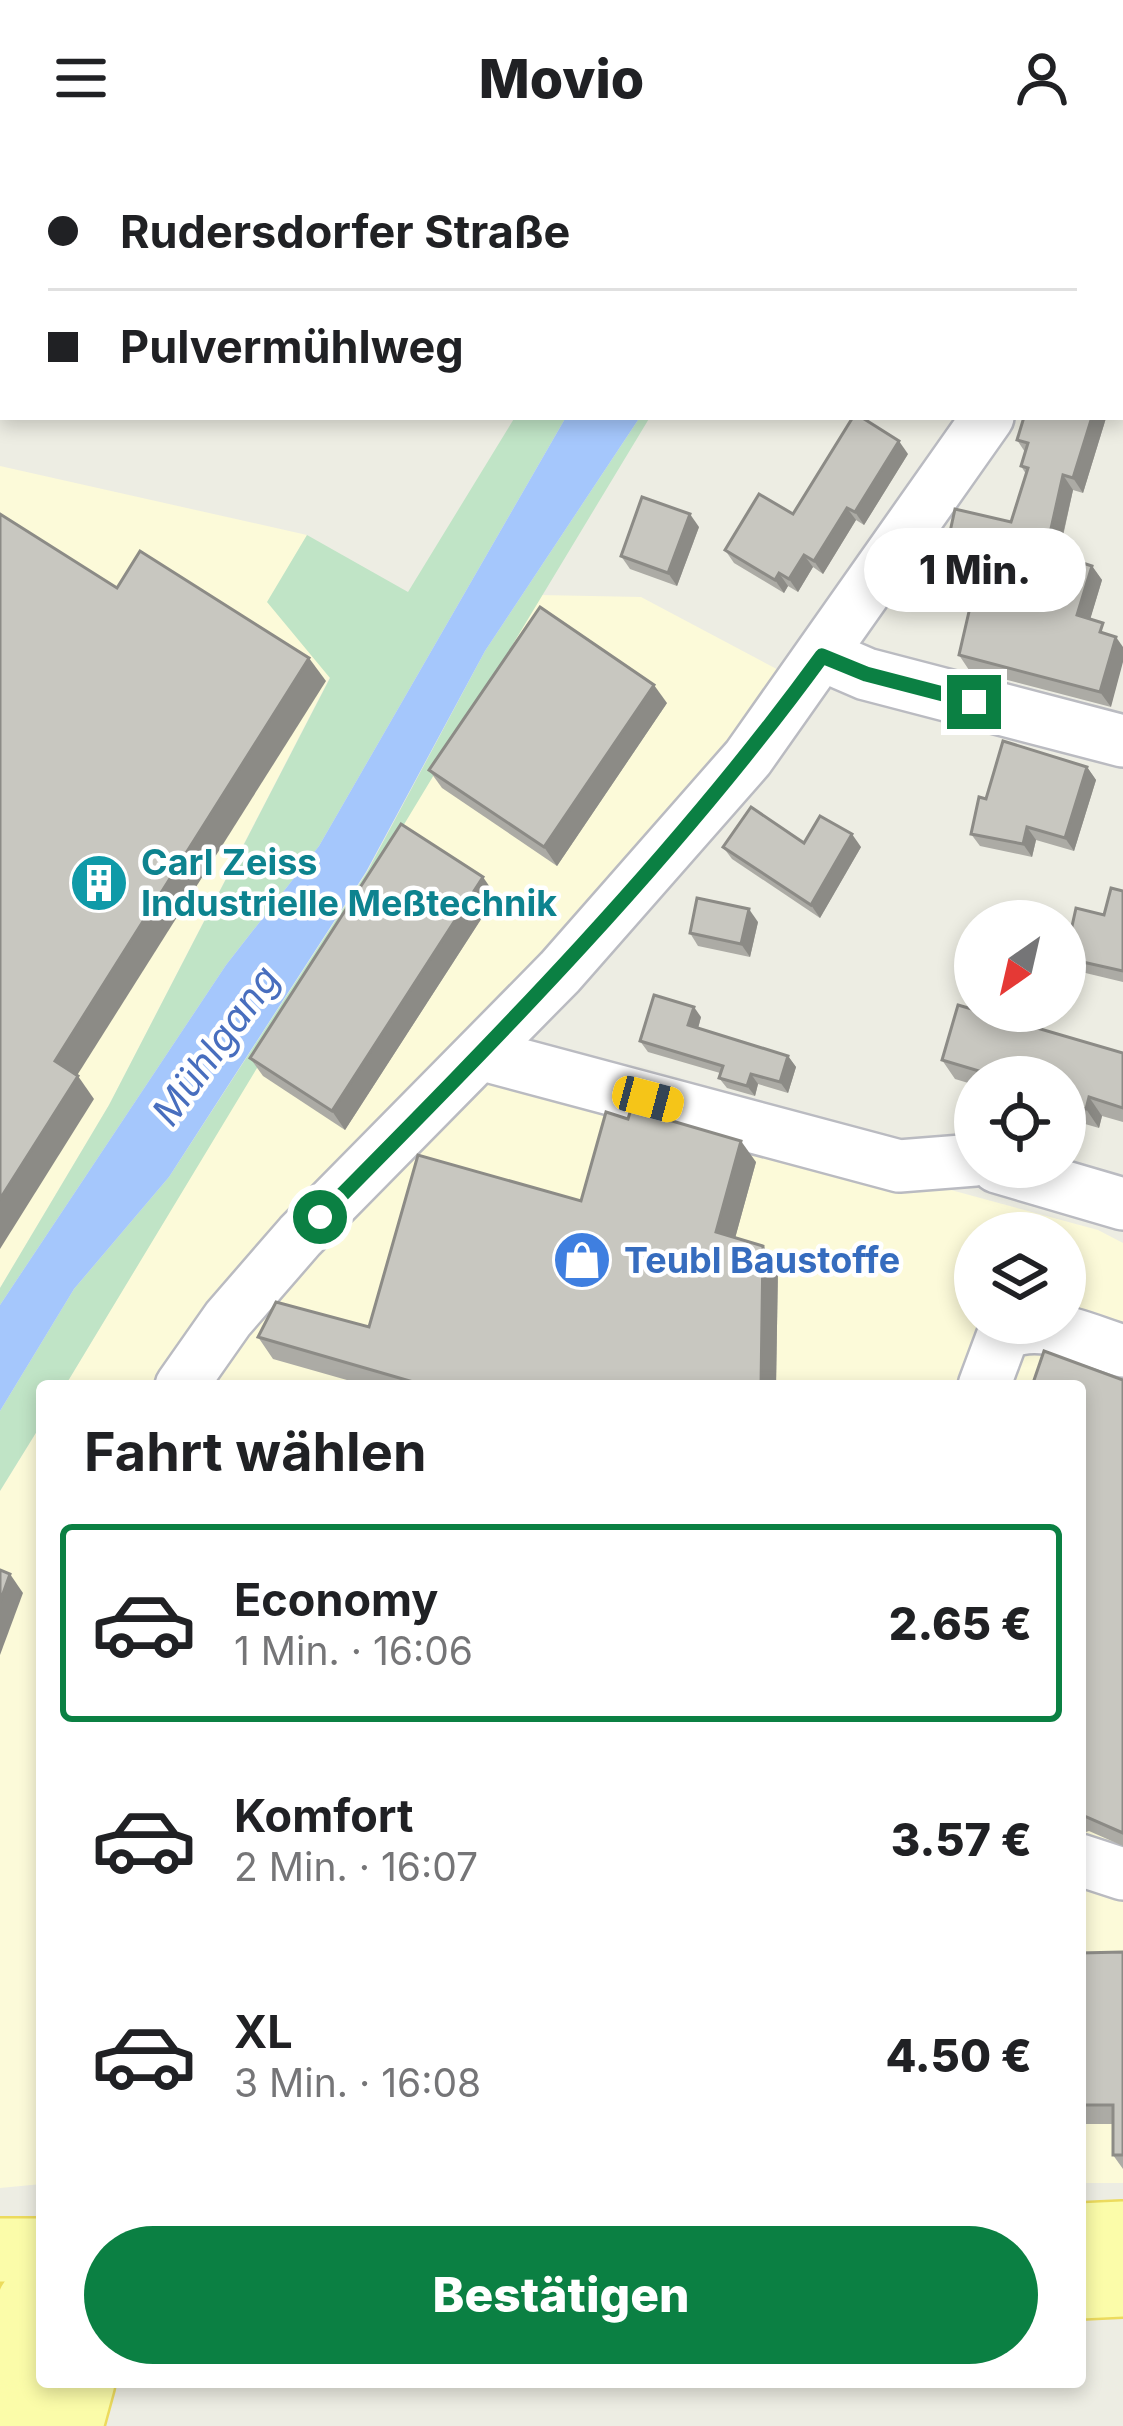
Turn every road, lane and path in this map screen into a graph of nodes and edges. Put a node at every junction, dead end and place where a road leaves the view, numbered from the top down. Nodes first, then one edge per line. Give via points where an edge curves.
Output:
1 (986, 420) edge
2 (822, 656) junction
3 (1123, 741) edge
4 (480, 1054) junction
5 (954, 1162) edge
6 (1069, 1188) edge
7 (1123, 1204) edge
8 (1123, 1351) edge
9 (186, 1380) edge
10 (986, 1380) edge
11 (1086, 1862) edge
12 (1123, 1874) edge
13 (1123, 2233) edge
14 (1086, 2234) edge
15 (26, 2281) edge
16 (1123, 2285) edge
17 (1086, 2287) edge
18 (81, 2388) edge
19 (15, 2426) edge
20 (71, 2426) edge

1 - 2 street
2 - 3 street
2 - 4 street via 748,758
4 - 5 street via 899,1166
4 - 9 street via 300,1236
6 - 7 street
8 - 10 street via 1035,1326 1015,1329 1003,1335
11 - 12 street
13 - 14 main road
15 - 19 main road
16 - 17 main road
18 - 20 main road

